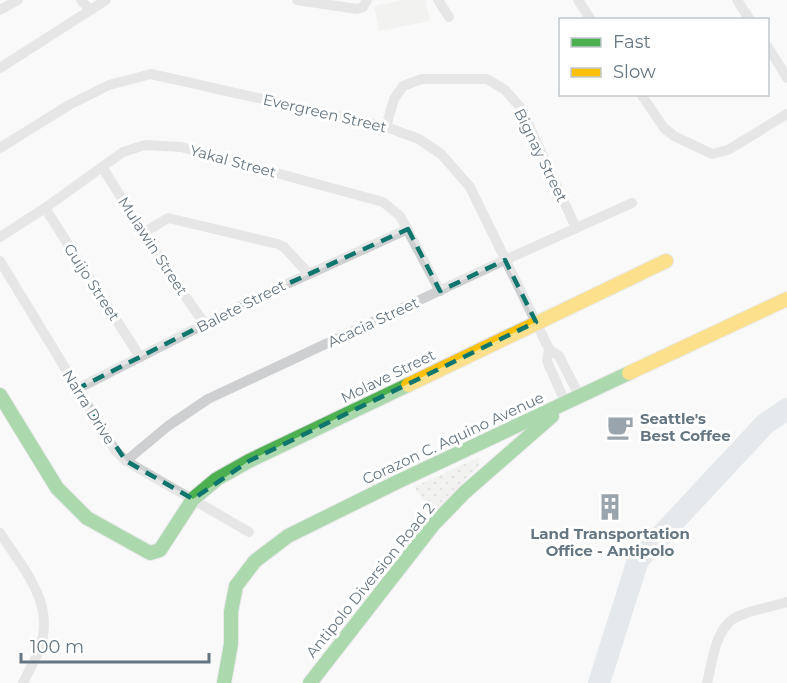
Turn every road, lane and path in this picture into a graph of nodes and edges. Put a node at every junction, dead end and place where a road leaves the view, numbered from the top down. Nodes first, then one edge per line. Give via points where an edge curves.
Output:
1 (18, 0) edge
2 (81, 0) edge
3 (106, 0) edge
4 (297, 0) edge
5 (367, 0) edge
6 (438, 0) edge
7 (578, 0) edge
8 (737, 0) edge
9 (0, 10) edge
10 (90, 10) junction
11 (449, 17) dead end
12 (590, 18) edge
13 (749, 18) edge
14 (769, 49) edge
15 (0, 68) edge
16 (787, 78) edge
17 (642, 96) edge
18 (787, 114) edge
19 (386, 127) junction
20 (0, 148) edge
21 (102, 167) junction
22 (632, 203) dead end
23 (45, 208) junction
24 (576, 228) junction
25 (408, 229) junction
26 (145, 232) junction
27 (0, 237) edge
28 (506, 260) junction
29 (0, 261) edge
30 (666, 261) dead end
31 (308, 273) junction
32 (440, 291) junction
33 (787, 299) edge
34 (536, 322) junction
35 (205, 324) junction
36 (549, 349) junction
37 (140, 357) junction
38 (565, 368) junction
39 (552, 374) junction
40 (77, 389) junction
41 (0, 395) edge
42 (580, 397) junction
43 (566, 404) junction
44 (487, 440) junction
45 (502, 459) junction
46 (126, 461) junction
47 (194, 499) junction
48 (249, 532) dead end
49 (0, 533) edge
50 (787, 602) edge
51 (23, 683) edge
52 (224, 683) edge
53 (310, 683) edge
54 (707, 683) edge

1 - 9 street
2 - 10 street
3 - 10 street
4 - 5 street via 357,9
6 - 11 street
7 - 12 street
8 - 13 street
10 - 15 street
14 - 16 street
17 - 18 street via 664,128 712,154 728,150
19 - 20 street, Evergreen Street via 150,74 128,78 89,95
19 - 24 street, Bignay Street via 394,99 403,86 422,79 487,79 505,90 521,108
19 - 28 street, Evergreen Street via 419,139 441,154 470,187
21 - 23 street, Yakal Street
21 - 25 street, Yakal Street via 123,152 145,145 181,147 383,202
21 - 26 street, Mulawin Street
22 - 24 street, Acacia Street
23 - 27 street, Yakal Street
23 - 37 street, Guijo Street
24 - 28 street, Acacia Street
25 - 31 street, Balete Street
25 - 32 street, Yakal Street
26 - 31 street via 168,218 278,244
26 - 35 street, Mulawin Street
28 - 32 street, Acacia Street
28 - 34 street, Evergreen Street
29 - 40 street, Narra Drive
30 - 34 main road, Molave Street
31 - 35 street, Balete Street
32 - 46 street, Acacia Street via 208,399
33 - 42 main road, Corazon C. Aquino Avenue
34 - 36 street, Evergreen Street
34 - 47 main road, Molave Street via 249,462 217,479
35 - 37 street, Balete Street
36 - 38 street via 557,353
36 - 39 street via 547,361
37 - 40 street, Balete Street
38 - 39 street
38 - 42 street
39 - 43 street
40 - 46 street, Narra Drive
41 - 47 main road, Molave Street via 57,488 87,518 150,553 160,550
42 - 43 main road, Corazon C. Aquino Avenue
43 - 44 main road, Corazon C. Aquino Avenue
43 - 45 main road, Antipolo Diversion Road 2
44 - 45 main road via 506,437 510,446
44 - 52 main road, Corazon C. Aquino Avenue via 312,523 255,561 236,586
45 - 53 main road, Antipolo Diversion Road 2 via 433,525
46 - 47 street, Narra Drive
47 - 48 street, Narra Drive
49 - 51 street via 39,594 45,625 40,649
50 - 54 street via 730,621 718,639

